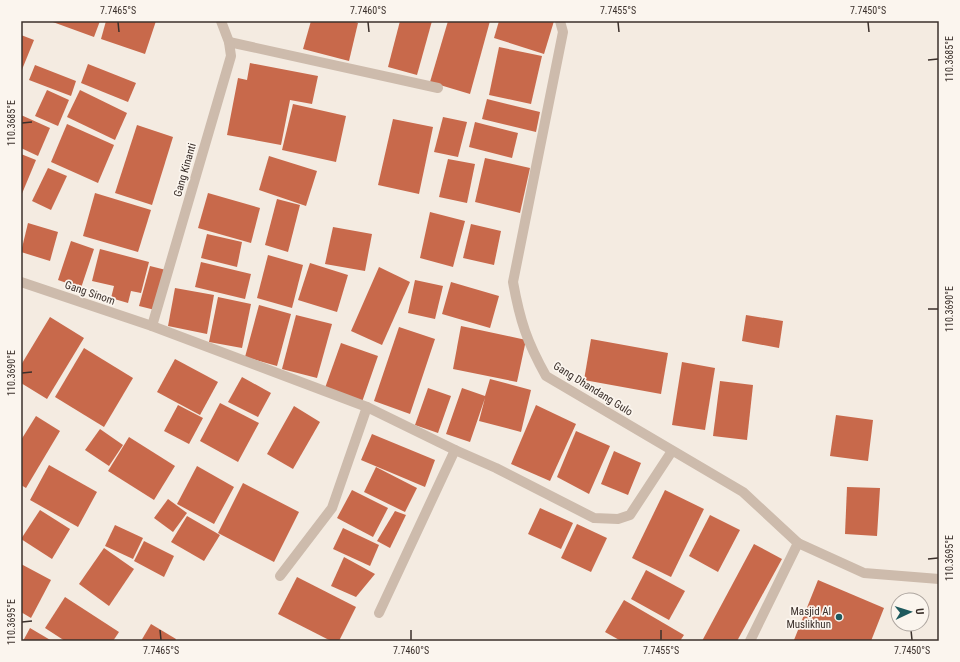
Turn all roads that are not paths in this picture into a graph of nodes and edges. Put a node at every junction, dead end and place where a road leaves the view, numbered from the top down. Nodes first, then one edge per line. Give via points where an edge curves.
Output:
1 (221, 21) edge
2 (560, 21) edge
3 (229, 42) junction
4 (438, 88) dead end
5 (21, 282) edge
6 (152, 326) junction
7 (368, 407) junction
8 (455, 450) junction
9 (672, 451) junction
10 (798, 543) junction
11 (280, 576) dead end
12 (939, 579) edge
13 (379, 613) dead end
14 (750, 641) edge

1 - 3 street, Gang Kinanti
2 - 9 street, Gang Dhandang Gulo via 563,32 513,282 519,316 530,348 546,376
3 - 4 street
3 - 6 street, Gang Kinanti via 231,56
5 - 6 street, Gang Sinom
6 - 7 street, Gang Sinom
7 - 8 street, Gang Sinom
7 - 11 street via 332,508
8 - 9 street, Gang Sinom via 594,518 618,519 630,515
8 - 13 street
9 - 10 street, Gang Dhandang Gulo via 743,492
10 - 12 street, Gang Dhandang Gulo via 864,573
10 - 14 street

